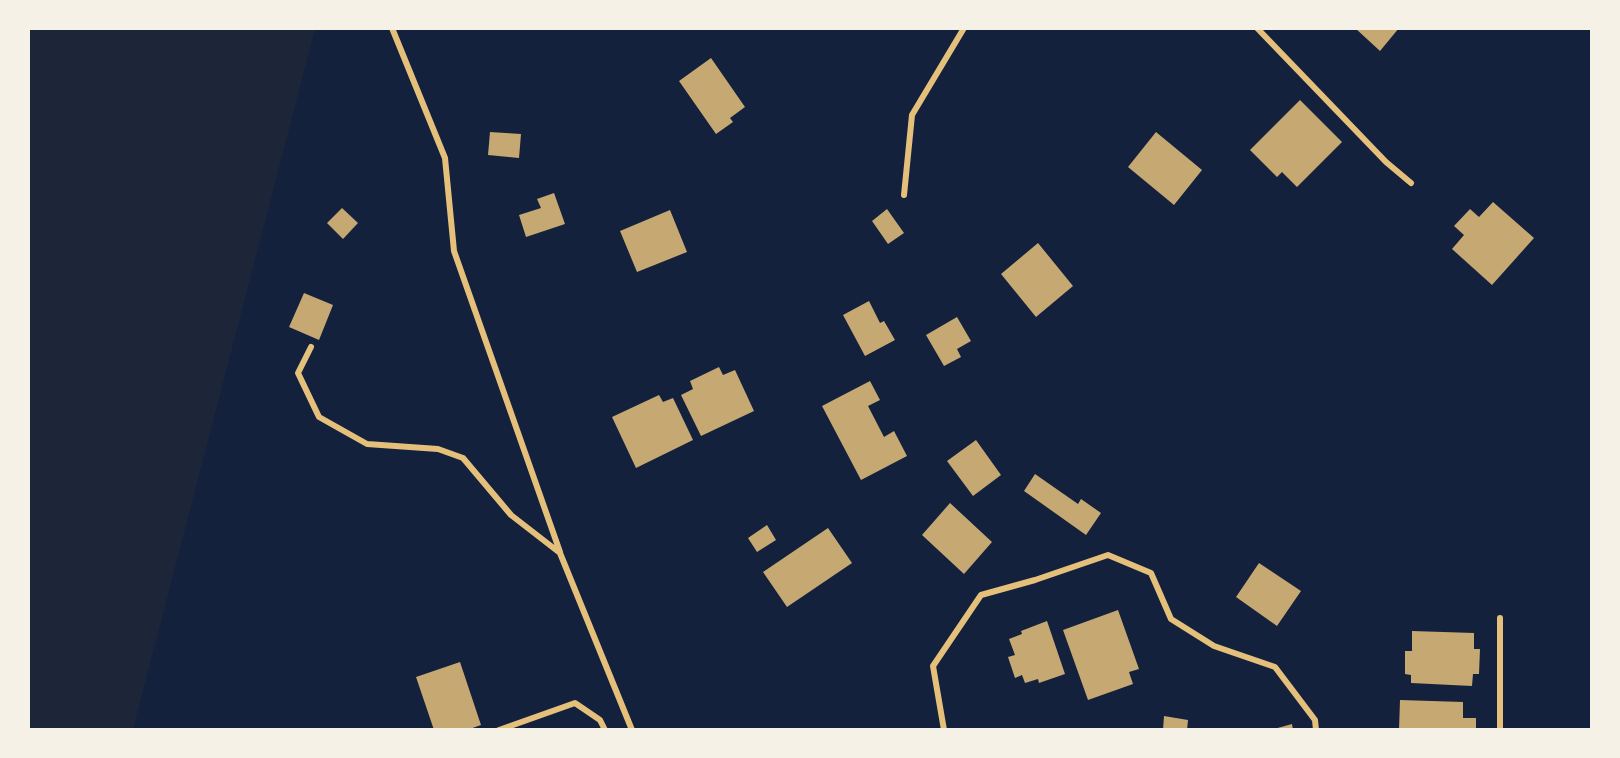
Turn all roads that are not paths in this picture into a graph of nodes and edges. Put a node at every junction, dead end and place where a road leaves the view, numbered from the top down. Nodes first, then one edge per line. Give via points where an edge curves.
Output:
1 (393, 28) edge
2 (964, 28) edge
3 (1257, 28) edge
4 (1411, 183) dead end
5 (904, 195) dead end
6 (311, 347) dead end
7 (560, 553) junction
8 (1500, 618) dead end
9 (499, 729) edge
10 (604, 729) edge
11 (632, 729) edge
12 (944, 729) edge
13 (1316, 729) edge
14 (1500, 729) edge

1 - 7 street via 446,158 454,251
2 - 5 street via 912,115
3 - 4 street
6 - 7 street via 298,372 319,417 367,444 438,449 463,458 511,515
7 - 11 street
8 - 14 street
9 - 10 street via 575,703 600,720
12 - 13 street via 933,666 981,595 1108,555 1150,573 1171,619 1214,646 1275,667 1315,720

